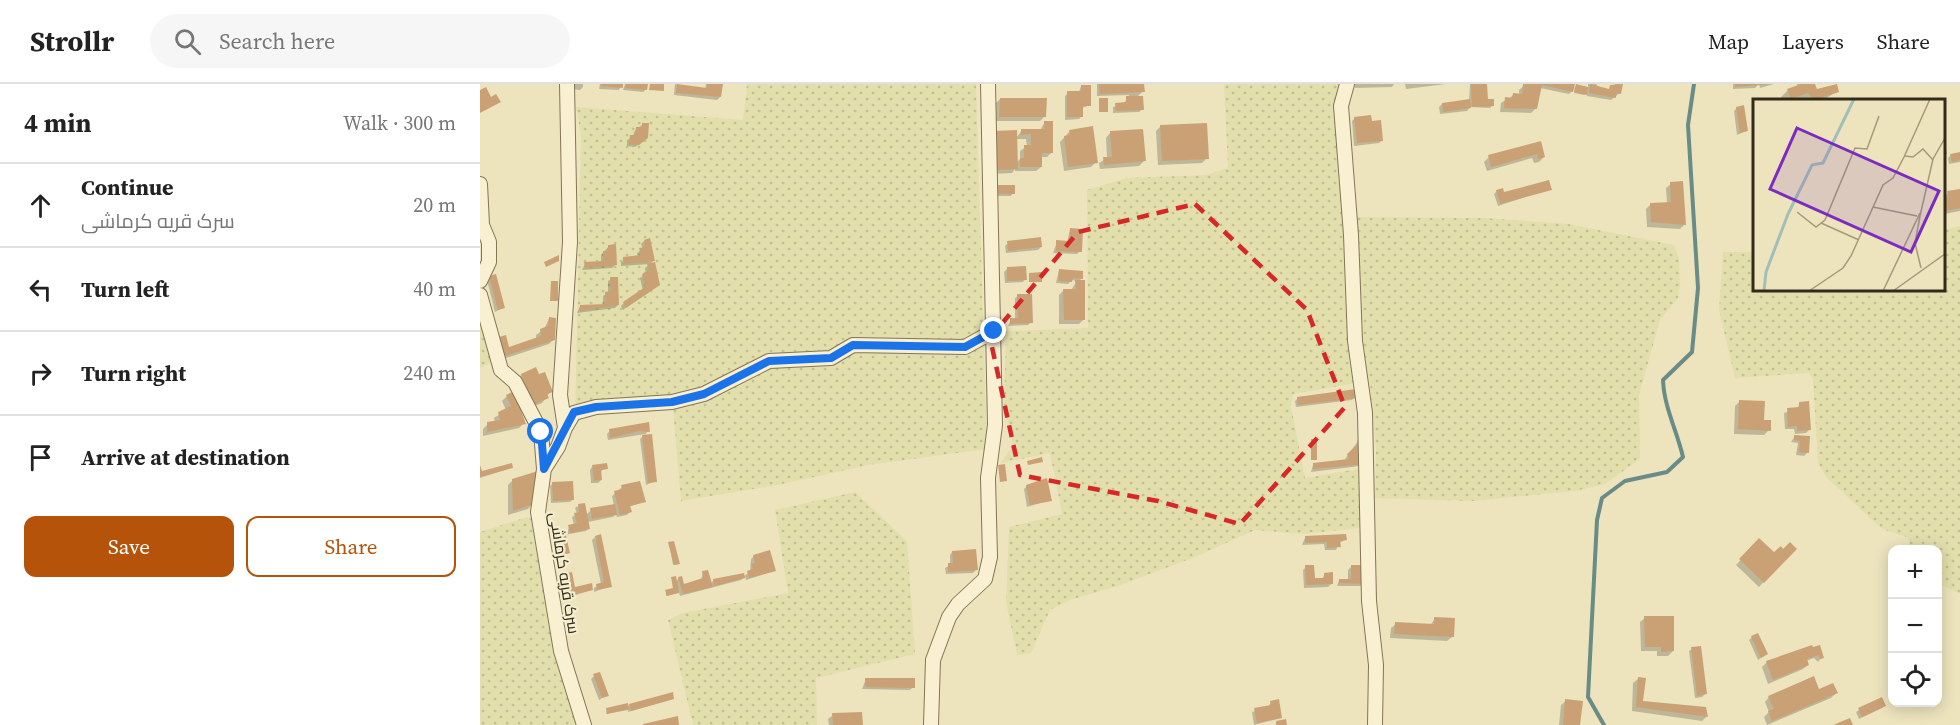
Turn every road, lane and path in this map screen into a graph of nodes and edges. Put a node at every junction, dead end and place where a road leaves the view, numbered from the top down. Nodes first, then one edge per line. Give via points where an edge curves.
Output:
1 (567, 84) edge
2 (988, 84) edge
3 (1347, 84) edge
4 (480, 184) edge
5 (480, 281) edge
6 (480, 295) edge
7 (994, 331) junction
8 (565, 428) junction
9 (544, 469) junction
10 (584, 725) edge
11 (931, 725) edge
12 (1375, 725) edge

1 - 8 street via 570,242 560,395
2 - 7 street
3 - 12 street via 1341,106 1355,341 1365,413
4 - 5 street via 482,225 489,242 489,262
6 - 9 street, سرک قریه کرماشی via 501,370 514,382 541,432
7 - 8 street via 965,347 853,345 831,358 769,361 704,394 672,402 574,412
7 - 11 street via 995,425 988,478 990,557 985,579 949,616 933,660
8 - 9 street
9 - 10 street, سرک قریه کرماشی via 538,512 561,651

